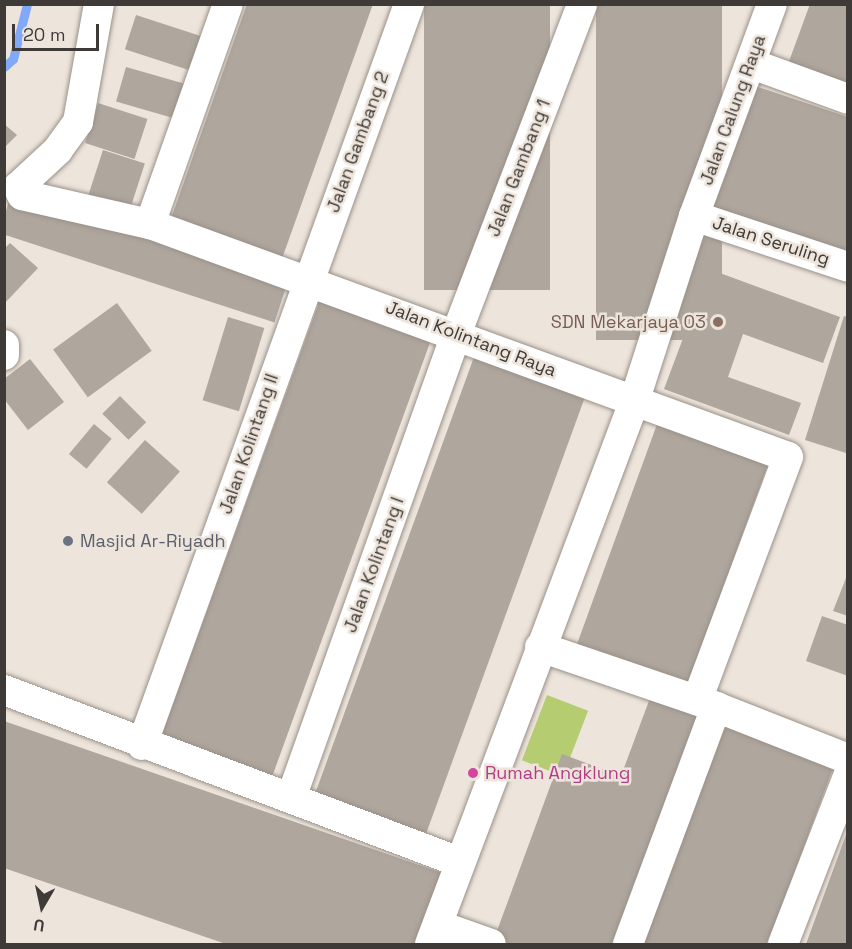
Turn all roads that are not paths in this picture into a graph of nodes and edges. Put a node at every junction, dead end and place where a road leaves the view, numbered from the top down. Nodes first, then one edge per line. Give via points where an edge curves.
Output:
1 (99, 4) edge
2 (228, 4) edge
3 (409, 4) edge
4 (582, 4) edge
5 (772, 4) edge
6 (752, 64) junction
7 (848, 99) edge
8 (694, 216) junction
9 (150, 224) junction
10 (848, 267) edge
11 (307, 279) junction
12 (457, 332) junction
13 (4, 345) edge
14 (5, 355) edge
15 (634, 402) junction
16 (540, 647) junction
17 (4, 690) edge
18 (706, 703) junction
19 (142, 745) junction
20 (848, 759) edge
21 (848, 776) edge
22 (291, 798) junction
23 (459, 862) junction
24 (434, 935) edge
25 (491, 945) edge
26 (628, 945) edge
27 (783, 945) edge

1 - 9 street, Jalan Kolintang Raya via 78,122 18,191
2 - 9 street
3 - 11 street, Jalan Gambang 2
4 - 12 street, Jalan Gambang 1
5 - 6 street, Jalan Calung Raya
6 - 7 street
6 - 8 street, Jalan Calung Raya
8 - 10 street, Jalan Seruling
8 - 15 street, Jalan Calung Raya
9 - 11 street, Jalan Kolintang Raya
11 - 12 street, Jalan Kolintang Raya
11 - 19 street, Jalan Kolintang II
12 - 15 street, Jalan Kolintang Raya
12 - 22 street, Jalan Kolintang I
13 - 14 street
15 - 16 street, Jalan Calung Raya
15 - 18 street, Jalan Kolintang Raya via 788,457
16 - 18 street
16 - 23 street, Jalan Calung Raya
17 - 19 street
18 - 20 street
18 - 26 street
19 - 22 street
21 - 27 street
22 - 23 street
23 - 24 street, Jalan Calung Raya
24 - 25 street

